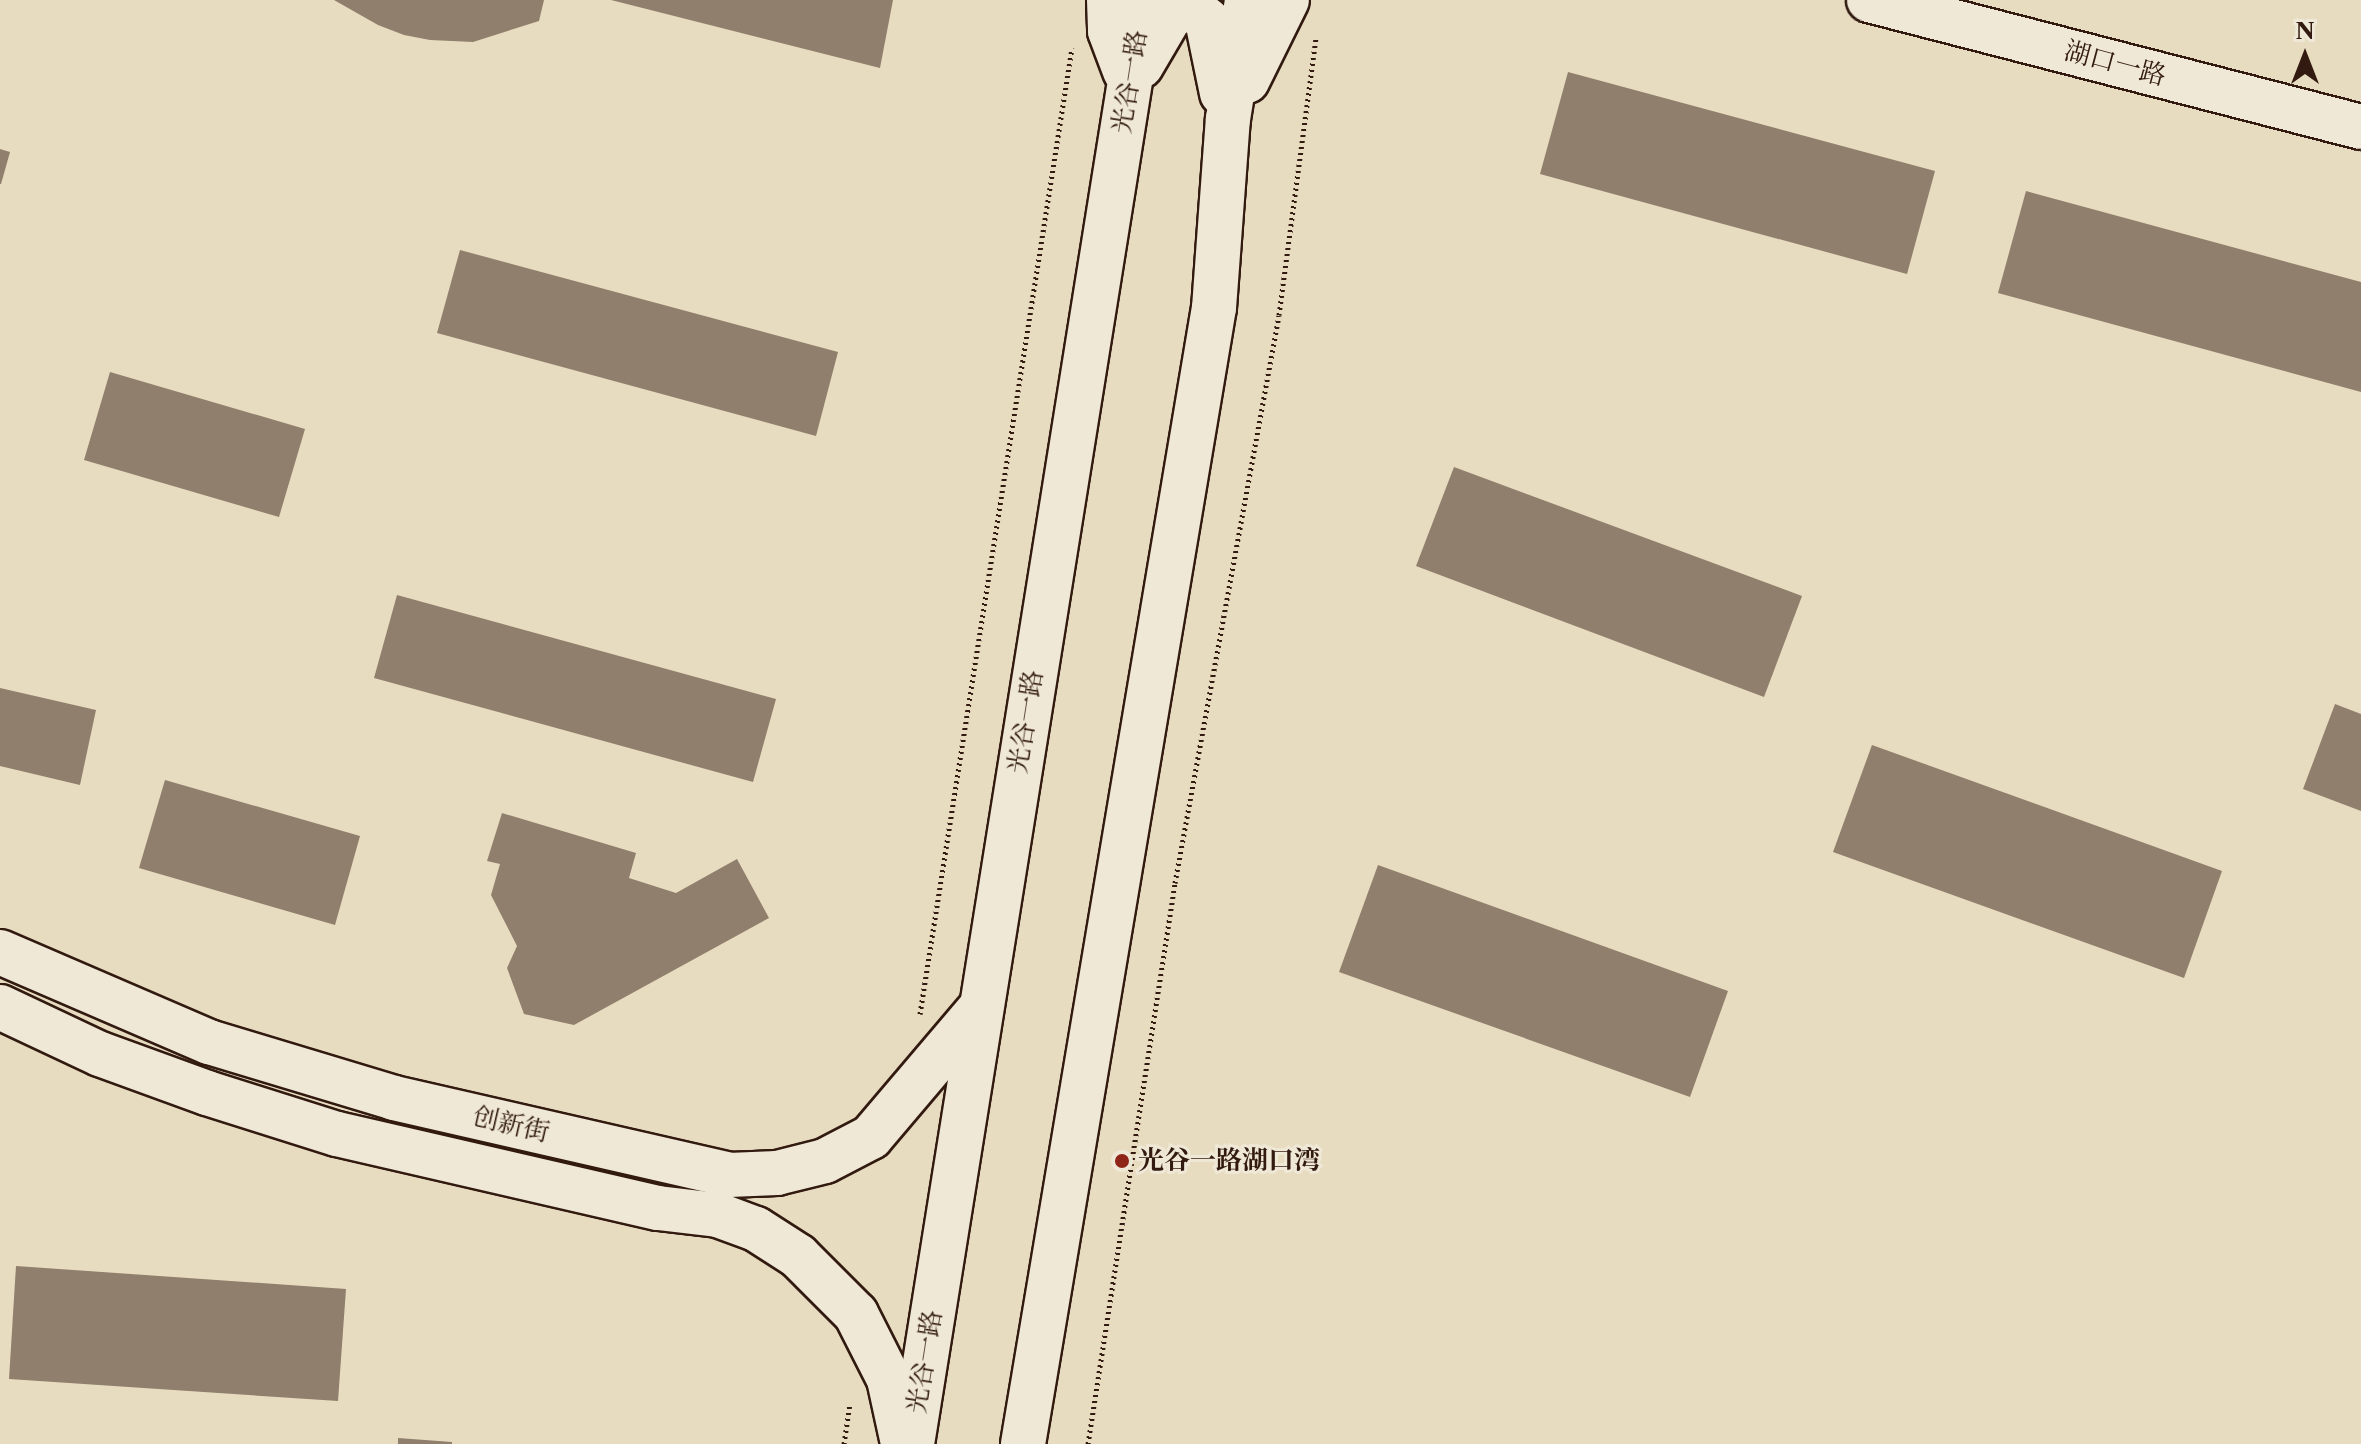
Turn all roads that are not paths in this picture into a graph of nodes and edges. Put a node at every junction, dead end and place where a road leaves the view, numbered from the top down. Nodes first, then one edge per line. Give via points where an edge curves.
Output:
1 (1109, 0) edge
2 (1143, 0) edge
3 (1247, 0) edge
4 (1869, 0) edge
5 (1303, 12) edge
6 (1130, 86) junction
7 (1228, 119) junction
8 (2361, 127) edge
9 (0, 952) edge
10 (0, 1007) edge
11 (980, 1009) junction
12 (903, 1444) edge
13 (912, 1444) edge
14 (1023, 1444) edge

1 - 6 main road via 1110,31
2 - 6 main road, 光谷一路
3 - 7 main road
4 - 8 main road, 湖口一路
5 - 7 main road
6 - 7 main road via 1172,13 1193,9 1207,20
6 - 11 main road, 光谷一路
7 - 14 main road via 1214,308
9 - 11 main road, 创新街 via 209,1042 277,1063 394,1098 729,1175 777,1173 825,1161 871,1137
10 - 12 main road, 创新街 via 100,1054 337,1134 658,1208 718,1215 756,1229 798,1256 856,1314 889,1379
11 - 13 main road, 光谷一路

